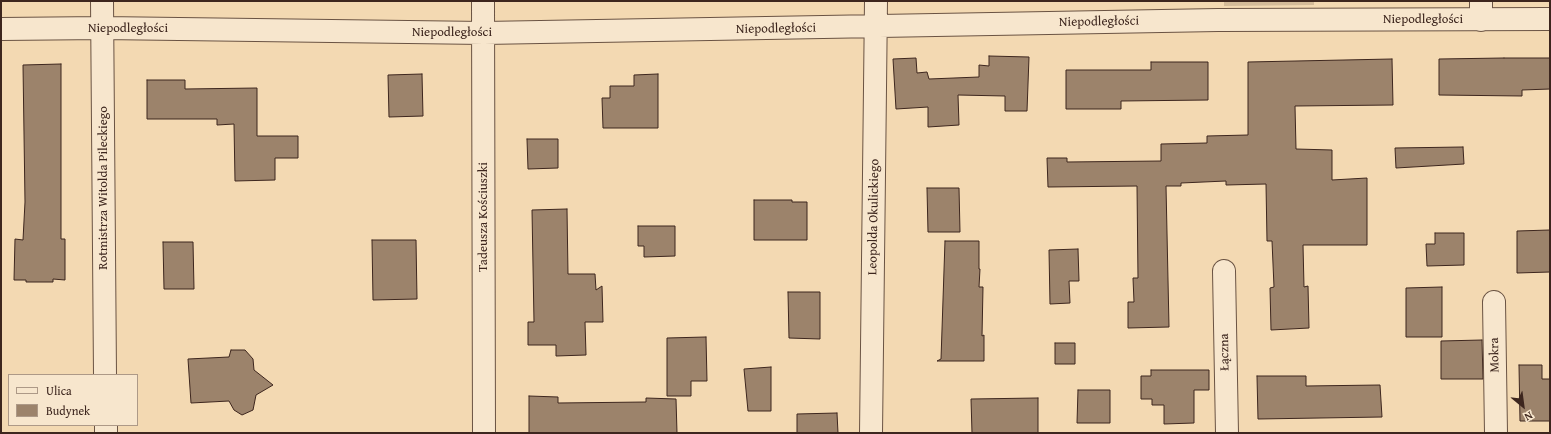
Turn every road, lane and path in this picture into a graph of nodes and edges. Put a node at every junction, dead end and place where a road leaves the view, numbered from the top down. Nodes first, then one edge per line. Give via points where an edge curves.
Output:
1 (102, 1) edge
2 (483, 1) edge
3 (876, 1) edge
4 (1218, 10) edge
5 (1481, 10) edge
6 (1550, 19) edge
7 (877, 27) junction
8 (103, 28) junction
9 (1, 29) edge
10 (484, 34) junction
11 (1224, 271) dead end
12 (1494, 302) dead end
13 (105, 374) edge
14 (484, 433) edge
15 (871, 433) edge
16 (1227, 433) edge
17 (1496, 433) edge

1 - 8 street, Rotmistrza Witolda Pileckiego
2 - 10 street, Tadeusza Kościuszki
3 - 7 street, Leopolda Okulickiego
4 - 5 street, Niepodległości
4 - 7 street, Niepodległości
5 - 6 street, Niepodległości
7 - 10 street, Niepodległości
7 - 15 street, Leopolda Okulickiego
8 - 9 street, Niepodległości
8 - 10 street, Niepodległości
8 - 13 street, Rotmistrza Witolda Pileckiego
10 - 14 street, Tadeusza Kościuszki
11 - 16 street, Łączna
12 - 17 street, Mokra

